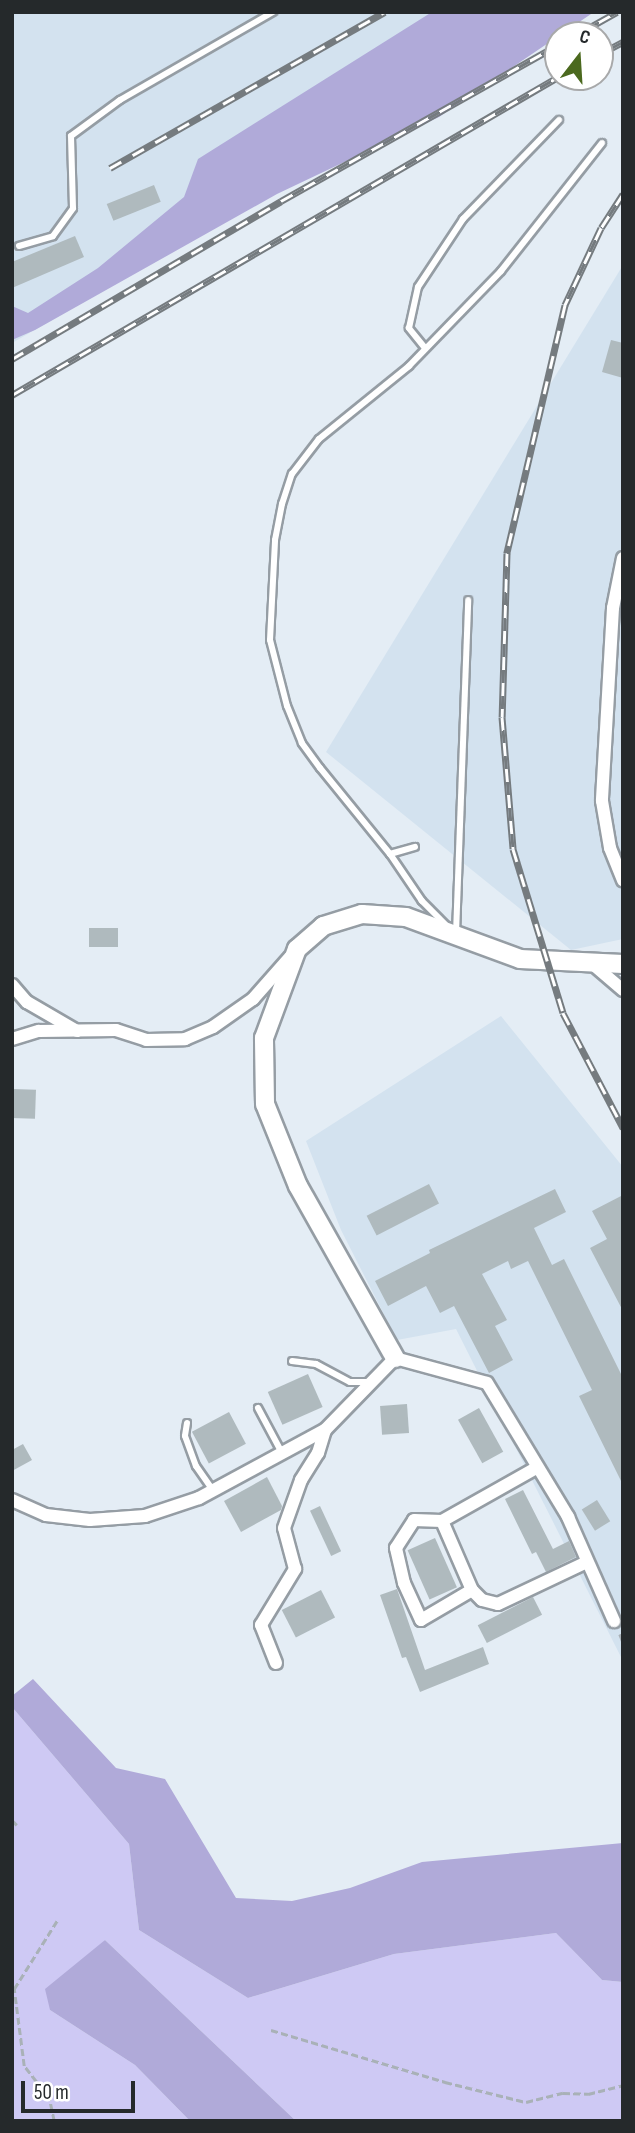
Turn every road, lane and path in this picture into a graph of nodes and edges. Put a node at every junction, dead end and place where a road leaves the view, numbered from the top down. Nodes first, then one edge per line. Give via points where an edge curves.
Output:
1 (273, 12) edge
2 (559, 120) dead end
3 (602, 143) dead end
4 (19, 246) dead end
5 (425, 348) junction
6 (623, 558) edge
7 (468, 600) dead end
8 (415, 847) dead end
9 (390, 854) junction
10 (623, 880) edge
11 (422, 901) junction
12 (406, 917) junction
13 (456, 936) junction
14 (297, 949) junction
15 (589, 961) junction
16 (623, 964) edge
17 (12, 985) edge
18 (623, 990) edge
19 (81, 1033) junction
20 (12, 1039) edge
21 (395, 1358) junction
22 (292, 1360) dead end
23 (374, 1382) junction
24 (258, 1408) dead end
25 (187, 1423) dead end
26 (325, 1430) junction
27 (282, 1453) junction
28 (536, 1468) junction
29 (212, 1489) junction
30 (12, 1500) edge
31 (442, 1521) junction
32 (587, 1562) junction
33 (472, 1590) junction
34 (619, 1621) edge
35 (276, 1663) dead end
36 (12, 1820) edge
37 (17, 1825) dead end
38 (58, 1919) dead end
39 (271, 2030) dead end
40 (623, 2084) edge
41 (54, 2121) edge

1 - 4 lane via 120,100 71,136 73,208 53,236
2 - 5 lane via 463,219 418,287 409,328
3 - 5 lane via 501,271
5 - 9 lane via 319,439 292,474 275,540 271,595 270,640 276,671 302,743
6 - 10 street via 613,608 602,801 610,848
7 - 13 lane
8 - 9 lane
9 - 11 lane
11 - 12 lane
11 - 13 lane
12 - 13 street
12 - 14 street via 362,914 323,926
13 - 15 street via 520,959
14 - 19 street via 253,999 213,1027 186,1039 146,1040 116,1030
14 - 21 street via 264,1038 265,1104 298,1186
15 - 16 street
15 - 18 street
17 - 19 street via 27,1002
19 - 20 street via 39,1031
21 - 23 street
21 - 28 street via 487,1383
22 - 23 lane via 316,1364 350,1382
23 - 26 street
24 - 27 lane
25 - 29 lane via 185,1436 196,1466
26 - 27 street
26 - 35 street via 284,1528 295,1569 261,1625
27 - 29 street
28 - 31 street
28 - 32 street via 568,1517
29 - 30 street via 145,1516 90,1520 46,1515
31 - 33 street
31 - 33 street via 414,1520 396,1548 404,1583 421,1620
32 - 33 street via 498,1604 482,1600
32 - 34 street
36 - 37 path
38 - 41 path via 14,1989 24,2066 50,2098
39 - 40 path via 526,2102 563,2093 589,2094

